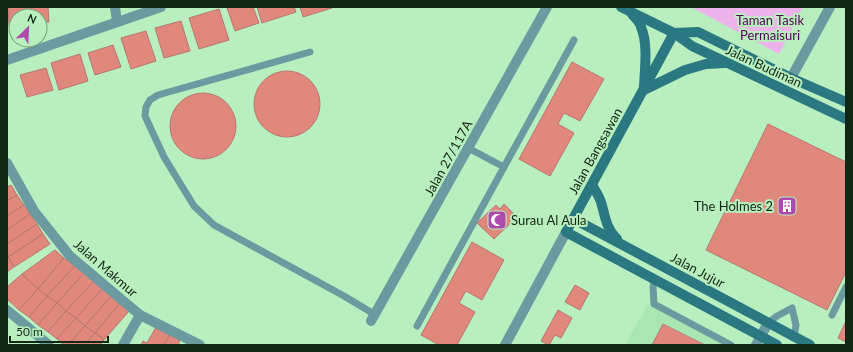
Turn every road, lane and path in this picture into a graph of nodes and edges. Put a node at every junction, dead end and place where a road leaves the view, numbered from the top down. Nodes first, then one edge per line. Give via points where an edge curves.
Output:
1 (116, 7) edge
2 (161, 7) edge
3 (547, 7) edge
4 (621, 7) edge
5 (830, 7) edge
6 (631, 12) junction
7 (117, 22) junction
8 (674, 33) junction
9 (574, 40) dead end
10 (310, 52) dead end
11 (7, 60) edge
12 (727, 63) junction
13 (792, 78) junction
14 (644, 90) junction
15 (846, 102) edge
16 (846, 119) edge
17 (468, 148) junction
18 (7, 163) edge
19 (504, 167) junction
20 (592, 185) junction
21 (574, 219) junction
22 (566, 232) junction
23 (621, 243) junction
24 (655, 279) junction
25 (846, 287) edge
26 (7, 310) edge
27 (140, 315) junction
28 (832, 315) dead end
29 (373, 318) joint
30 (768, 323) junction
31 (417, 326) dead end
32 (794, 337) junction
33 (35, 341) edge
34 (758, 341) edge
35 (49, 345) edge
36 (123, 345) edge
37 (200, 345) edge
38 (505, 345) edge
39 (731, 345) edge
40 (777, 345) edge
41 (810, 345) edge

1 - 7 street
2 - 7 street
3 - 17 street, Jalan 27/117A
4 - 6 street, Jalan Budiman
5 - 13 street
6 - 8 street, Jalan Budiman
6 - 14 street via 641,26 644,36
7 - 11 street
8 - 12 street, Jalan Budiman via 692,46
8 - 13 street, Jalan Budiman via 698,32
8 - 14 street, Jalan Bangsawan
9 - 19 lane
10 - 29 lane via 158,95 150,100 145,116 164,157 194,206 214,226 344,296
12 - 14 street via 706,64 685,70
12 - 16 street, Jalan Budiman
13 - 15 street, Jalan Budiman
14 - 20 street, Jalan Bangsawan
17 - 19 lane
17 - 29 street, Jalan 27/117A
18 - 27 street, Jalan Makmur via 34,211 70,256
19 - 31 lane
20 - 21 street, Jalan Bangsawan
20 - 23 street via 605,220 612,234
21 - 22 street, Jalan Bangsawan
21 - 23 street, Jalan Jujur
22 - 24 street
22 - 38 street, Jalan Bangsawan
23 - 30 street, Jalan Jujur
24 - 34 street
24 - 39 lane via 654,304
25 - 28 lane
26 - 33 street
27 - 36 street
27 - 37 street, Jalan Makmur
30 - 32 street, Jalan Jujur
30 - 32 lane via 792,308 796,325
30 - 34 street
32 - 41 street, Jalan Jujur
33 - 35 street
34 - 40 street

